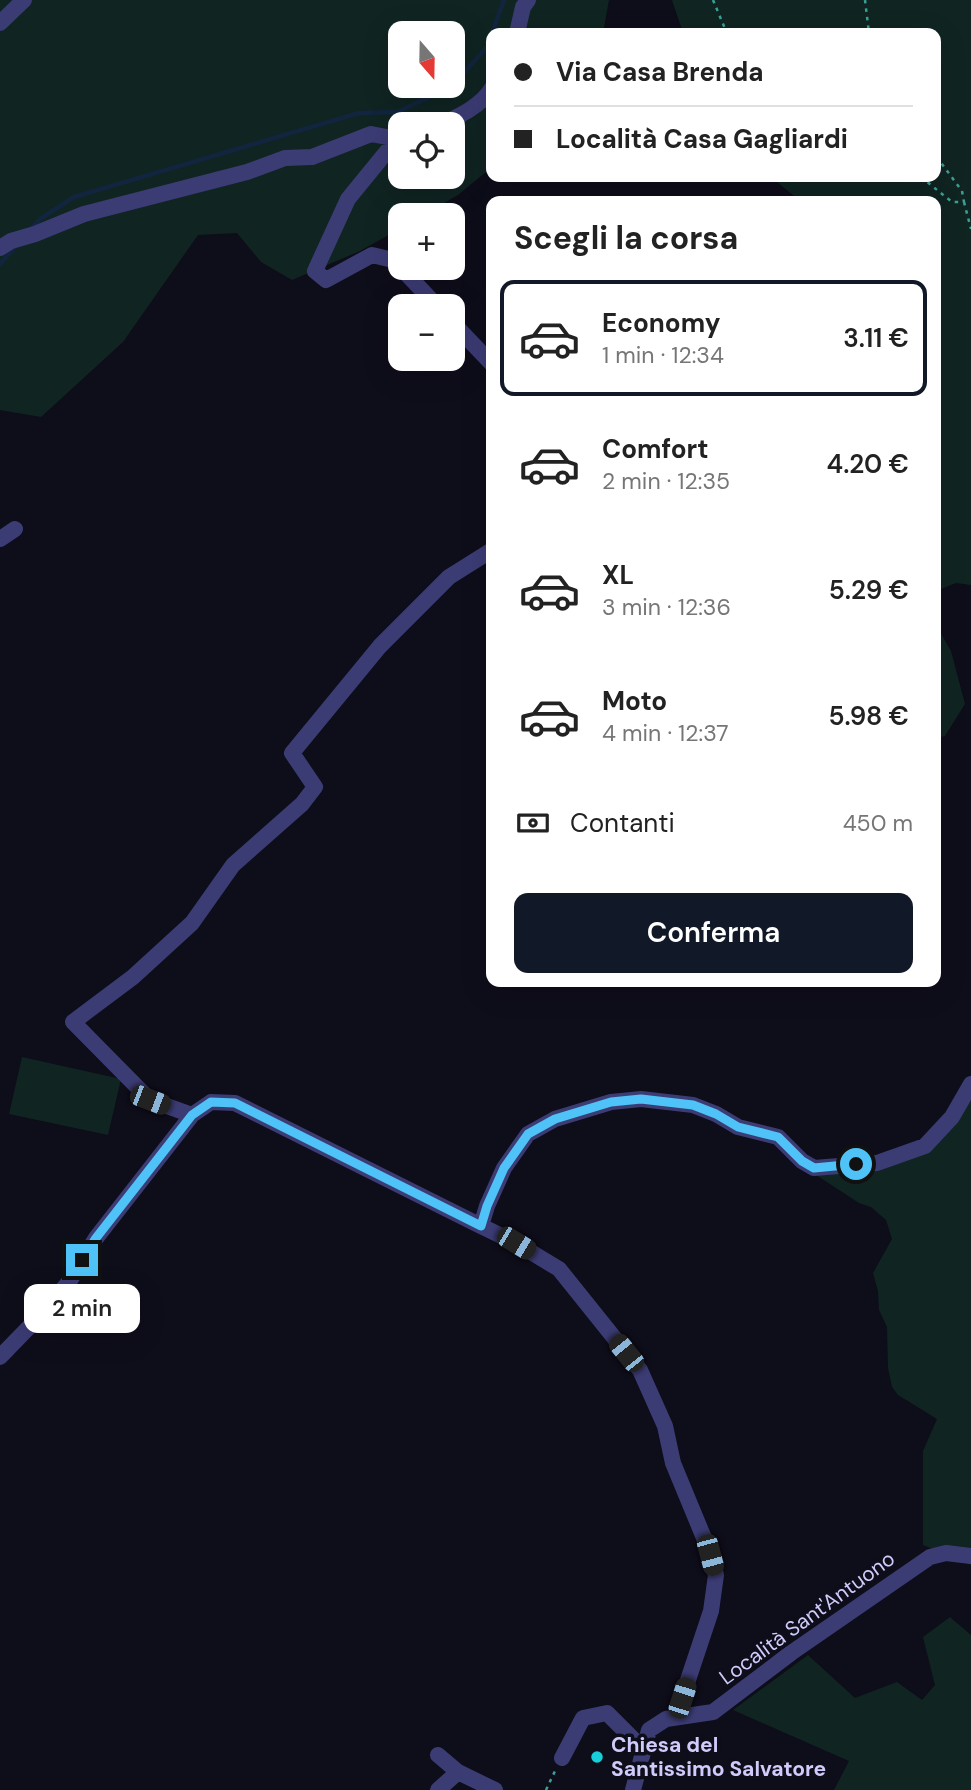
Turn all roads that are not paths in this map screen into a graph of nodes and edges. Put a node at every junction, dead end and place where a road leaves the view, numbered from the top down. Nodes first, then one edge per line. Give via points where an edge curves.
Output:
1 (24, 0) edge
2 (528, 0) edge
3 (0, 23) edge
4 (518, 28) edge
5 (486, 98) edge
6 (464, 112) edge
7 (388, 137) edge
8 (388, 152) edge
9 (6, 244) edge
10 (388, 259) edge
11 (412, 280) edge
12 (426, 294) edge
13 (465, 335) edge
14 (486, 357) edge
15 (15, 529) dead end
16 (0, 539) edge
17 (486, 554) edge
18 (971, 1084) edge
19 (192, 1115) junction
20 (481, 1226) junction
21 (0, 1357) edge
22 (971, 1556) edge
23 (677, 1717) junction
24 (644, 1750) junction
25 (438, 1755) dead end
26 (562, 1758) road end
27 (458, 1772) junction
28 (438, 1790) edge
29 (495, 1790) edge
30 (633, 1790) edge

1 - 3 street
2 - 4 street
5 - 6 street
7 - 9 street via 371,134 312,157 285,159 84,214
8 - 10 street via 348,199 315,271 326,280 372,255
11 - 12 street
13 - 14 street
15 - 16 street
17 - 19 street via 449,577 390,636 292,753 315,787 302,804 233,865 191,923 133,977 73,1022 150,1100
18 - 20 street via 952,1117 925,1146 877,1163 814,1168 778,1137 738,1127 693,1105 641,1099 611,1102 555,1119 528,1134 504,1168
19 - 20 street via 211,1102 235,1103
19 - 21 street via 96,1238 69,1282
20 - 23 street via 559,1269 640,1370 666,1426 673,1463 716,1575 711,1611
22 - 23 street, Località Sant'Antuono via 946,1553 930,1557 713,1712
23 - 24 street, Località Sant'Antuono via 649,1730
24 - 26 street via 607,1713 583,1718
24 - 30 street
25 - 27 street
27 - 28 street
27 - 29 street

